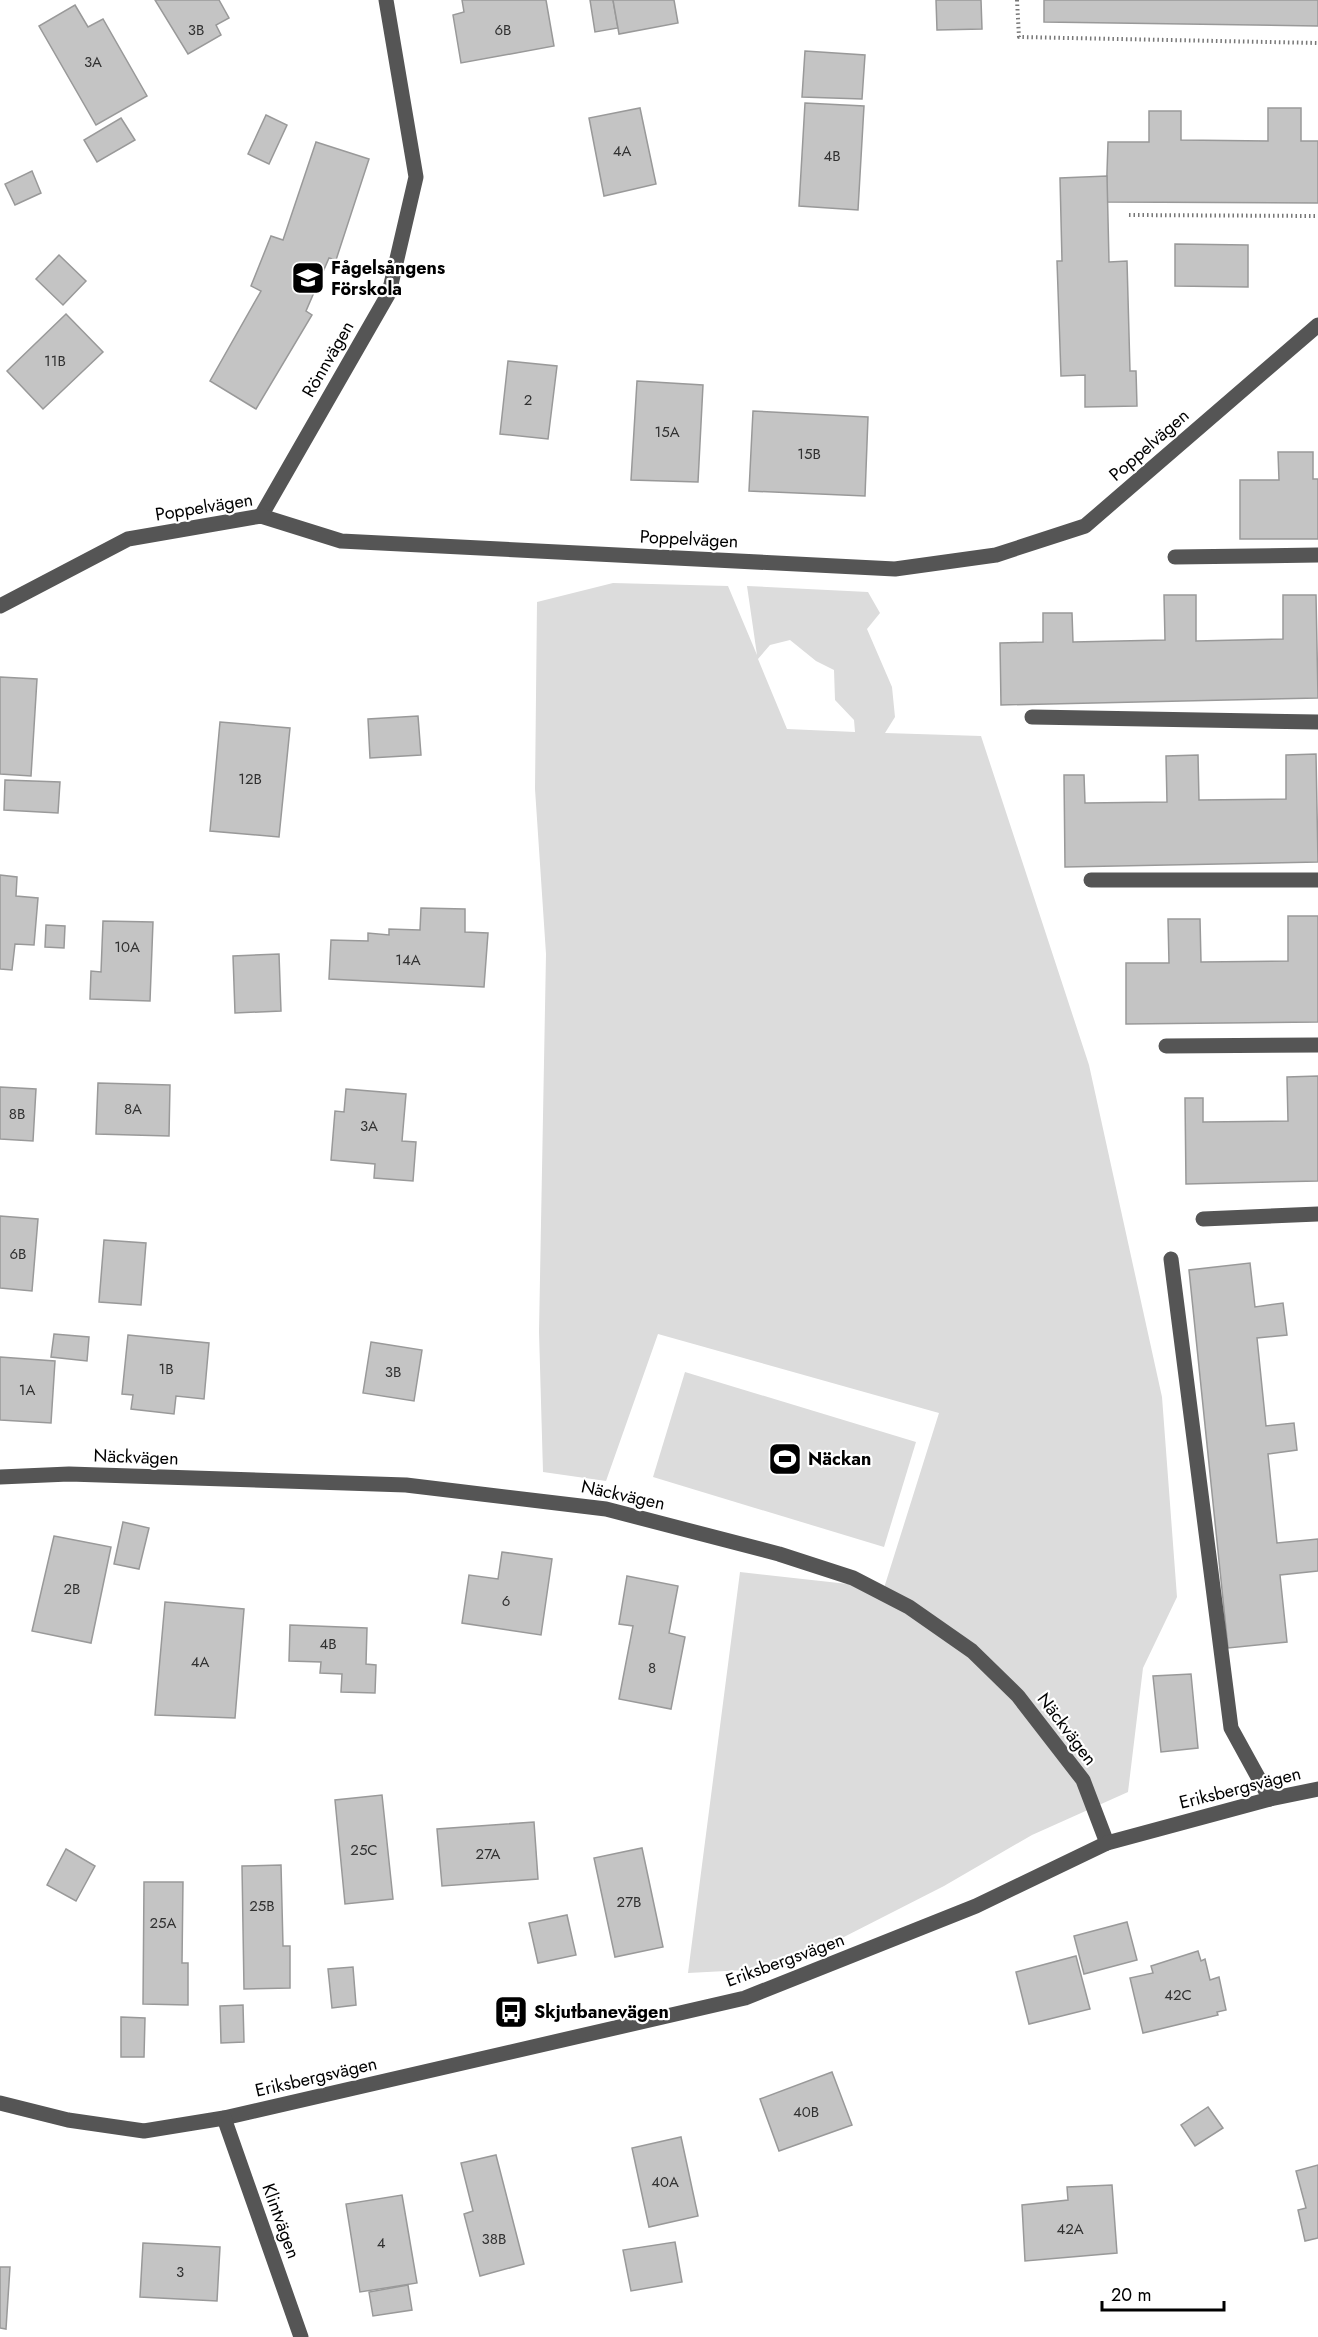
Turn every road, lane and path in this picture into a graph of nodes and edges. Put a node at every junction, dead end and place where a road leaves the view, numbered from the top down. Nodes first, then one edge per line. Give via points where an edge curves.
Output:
1 (386, 0) edge
2 (1017, 0) edge
3 (1318, 43) edge
4 (1130, 215) dead end
5 (1318, 216) edge
6 (1318, 325) edge
7 (261, 516) junction
8 (1318, 555) edge
9 (1175, 557) dead end
10 (0, 606) edge
11 (1032, 717) dead end
12 (1318, 722) edge
13 (1090, 880) dead end
14 (1318, 880) edge
15 (1318, 1045) edge
16 (1166, 1046) dead end
17 (1318, 1214) edge
18 (1203, 1219) dead end
19 (1171, 1259) dead end
20 (0, 1477) edge
21 (1318, 1789) edge
22 (1270, 1799) junction
23 (1107, 1843) junction
24 (0, 2103) edge
25 (224, 2118) junction
26 (301, 2337) edge

1 - 7 street, Rönnvägen via 417,177 388,292
2 - 3 path via 1019,37
4 - 5 path
6 - 7 street, Poppelvägen via 1085,526 996,555 895,569 341,541
7 - 10 street, Poppelvägen via 128,539
8 - 9 street
11 - 12 street
13 - 14 street
15 - 16 street
17 - 18 street
19 - 22 street via 1231,1728
20 - 23 street, Näckvägen via 69,1474 418,1486 606,1509 779,1554 853,1578 909,1607 972,1651 1018,1696 1083,1780
21 - 22 street, Eriksbergsvägen
22 - 23 street, Eriksbergsvägen
23 - 25 street, Eriksbergsvägen via 976,1906 745,1998
24 - 25 street, Eriksbergsvägen via 68,2120 144,2131
25 - 26 street, Klintvägen

